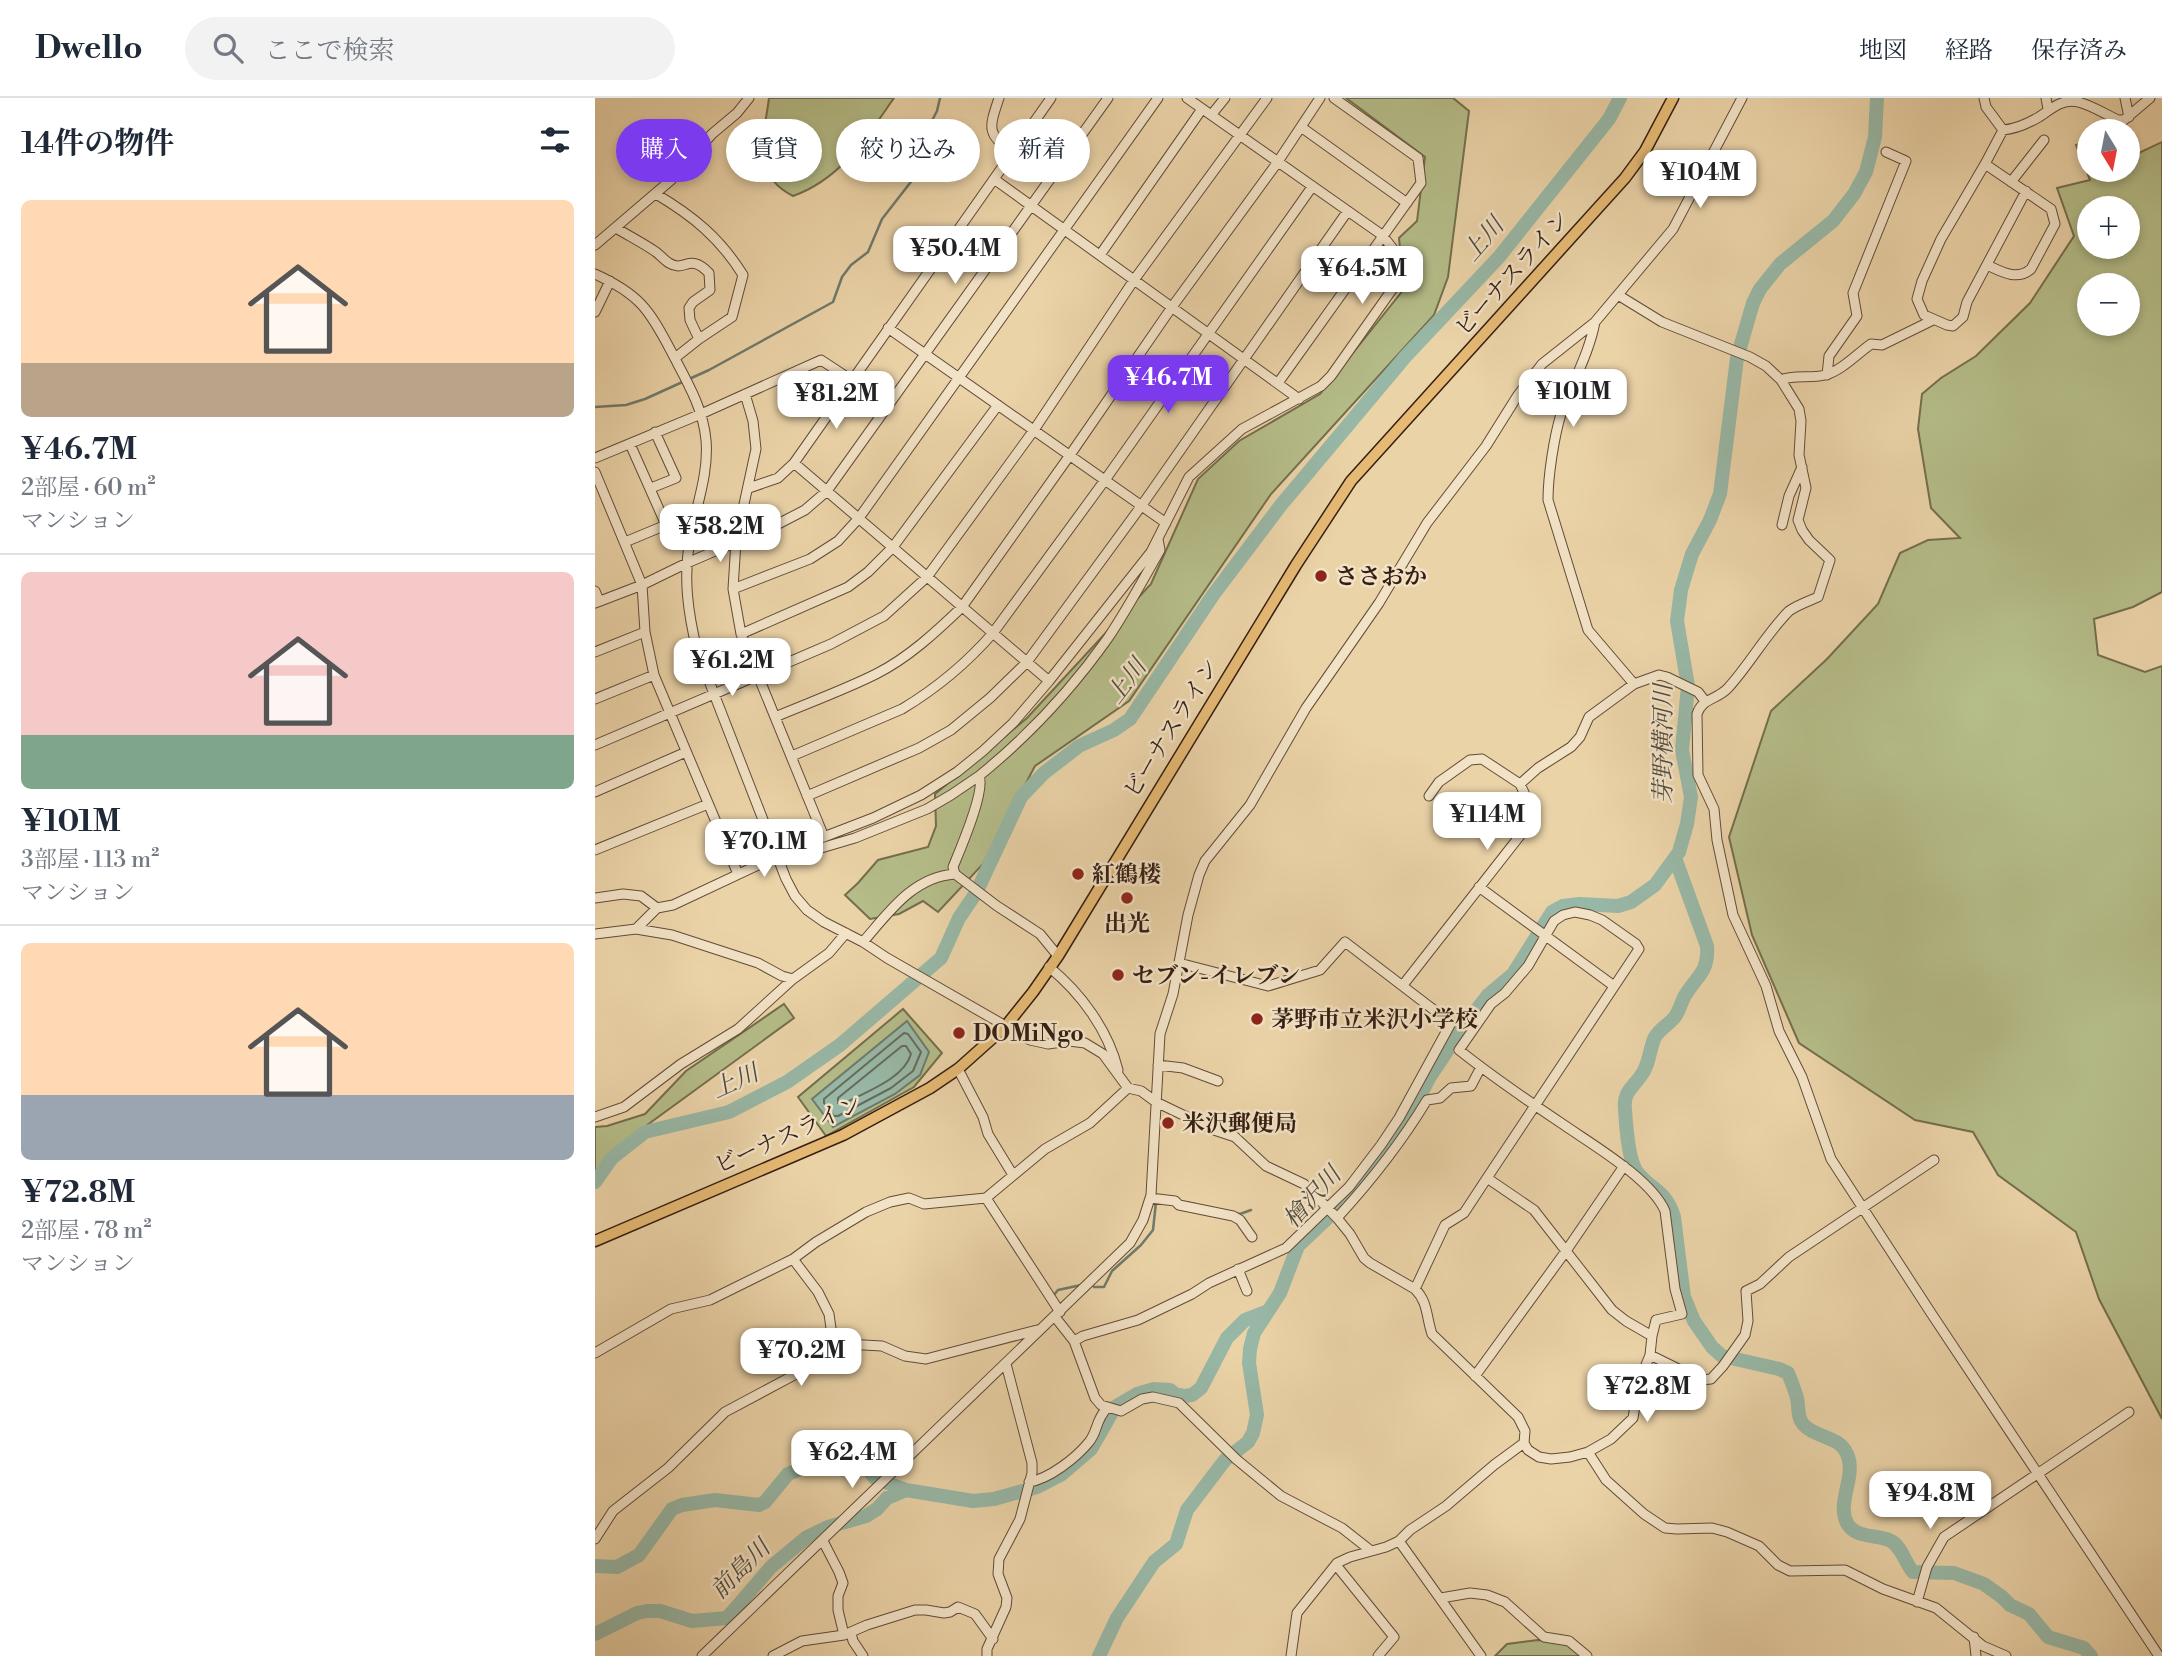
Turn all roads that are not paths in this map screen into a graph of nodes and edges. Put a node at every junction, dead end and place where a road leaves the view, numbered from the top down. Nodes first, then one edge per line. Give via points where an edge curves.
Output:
1 (749, 98) edge
2 (999, 98) edge
3 (1051, 98) edge
4 (1108, 98) edge
5 (1159, 98) edge
6 (1187, 98) edge
7 (1225, 98) edge
8 (1266, 98) edge
9 (1320, 98) edge
10 (1334, 98) edge
11 (1673, 98) edge
12 (1742, 98) edge
13 (1984, 98) edge
14 (2046, 98) edge
15 (2125, 98) edge
16 (2162, 99) edge
17 (2148, 100) edge
18 (2088, 102) edge
19 (1202, 109) junction
20 (2048, 109) junction
21 (1212, 114) junction
22 (2129, 117) junction
23 (1036, 119) edge
24 (1301, 127) junction
25 (2003, 130) junction
26 (1241, 136) junction
27 (994, 138) edge
28 (2044, 140) dead end
29 (1886, 152) dead end
30 (1277, 163) junction
31 (1986, 164) junction
32 (994, 179) edge
33 (998, 182) edge
34 (2011, 182) junction
35 (1312, 187) junction
36 (2026, 191) junction
37 (656, 194) junction
38 (1407, 203) junction
39 (1030, 205) junction
40 (1347, 212) junction
41 (616, 228) junction
42 (1065, 230) junction
43 (1382, 235) junction
44 (595, 245) edge
45 (1100, 255) junction
46 (1987, 265) junction
47 (595, 274) edge
48 (1134, 280) junction
49 (610, 281) junction
50 (1618, 295) junction
51 (1172, 307) junction
52 (595, 312) edge
53 (1933, 320) junction
54 (1595, 322) junction
55 (888, 328) junction
56 (1207, 332) junction
57 (699, 339) junction
58 (925, 354) junction
59 (1244, 359) junction
60 (676, 360) junction
61 (1827, 375) junction
62 (960, 378) junction
63 (1781, 380) junction
64 (853, 381) junction
65 (1278, 383) junction
66 (745, 394) junction
67 (1299, 399) junction
68 (998, 405) junction
69 (701, 414) junction
70 (1034, 430) junction
71 (655, 432) junction
72 (631, 444) junction
73 (1070, 455) junction
74 (595, 458) edge
75 (794, 463) junction
76 (1802, 466) junction
77 (595, 472) edge
78 (1105, 480) junction
79 (651, 488) junction
80 (749, 488) junction
81 (827, 491) junction
82 (1142, 505) junction
83 (859, 518) junction
84 (1166, 523) junction
85 (1782, 525) dead end
86 (1158, 539) junction
87 (736, 541) junction
88 (625, 542) junction
89 (893, 547) junction
90 (687, 563) junction
91 (927, 577) junction
92 (642, 585) junction
93 (733, 589) junction
94 (595, 591) edge
95 (597, 602) edge
96 (962, 607) junction
97 (645, 632) junction
98 (993, 633) junction
99 (741, 634) junction
100 (595, 652) edge
101 (1027, 662) junction
102 (654, 675) junction
103 (756, 675) junction
104 (1049, 681) junction
105 (1633, 684) junction
106 (714, 692) junction
107 (595, 699) edge
108 (1705, 701) junction
109 (670, 712) junction
110 (775, 717) junction
111 (595, 745) edge
112 (686, 752) junction
113 (792, 756) junction
114 (979, 776) junction
115 (1520, 784) junction
116 (595, 792) edge
117 (807, 796) junction
118 (1429, 796) dead end
119 (708, 804) junction
120 (824, 837) junction
121 (595, 850) edge
122 (790, 850) junction
123 (778, 856) junction
124 (738, 874) junction
125 (959, 876) junction
126 (1479, 887) junction
127 (595, 898) edge
128 (657, 908) junction
129 (636, 929) junction
130 (846, 933) junction
131 (595, 934) edge
132 (1545, 935) junction
133 (863, 942) junction
134 (1058, 956) junction
135 (1179, 963) junction
136 (1049, 967) junction
137 (793, 979) junction
138 (1403, 985) junction
139 (1614, 986) junction
140 (1005, 1027) junction
141 (1158, 1065) junction
142 (1481, 1067) junction
143 (958, 1069) junction
144 (1119, 1075) junction
145 (1218, 1081) dead end
146 (1128, 1088) junction
147 (1156, 1102) junction
148 (1535, 1105) junction
149 (595, 1117) edge
150 (1934, 1160) dead end
151 (1624, 1166) junction
152 (1013, 1175) junction
153 (1487, 1178) junction
154 (986, 1198) junction
155 (1150, 1198) junction
156 (1327, 1207) junction
157 (1863, 1207) junction
158 (1337, 1217) junction
159 (1252, 1237) dead end
160 (595, 1241) edge
161 (1566, 1251) junction
162 (793, 1259) junction
163 (1238, 1269) junction
164 (1415, 1289) junction
165 (1247, 1291) dead end
166 (1058, 1314) junction
167 (1040, 1330) junction
168 (1652, 1336) junction
169 (1074, 1341) junction
170 (834, 1350) junction
171 (595, 1353) edge
172 (1650, 1355) junction
173 (1006, 1364) junction
174 (1475, 1376) junction
175 (1108, 1408) junction
176 (2129, 1412) dead end
177 (1524, 1443) junction
178 (1588, 1452) junction
179 (2038, 1474) junction
180 (1028, 1486) junction
181 (595, 1539) edge
182 (823, 1541) junction
183 (1399, 1541) junction
184 (1370, 1550) junction
185 (1336, 1565) junction
186 (1441, 1598) junction
187 (1917, 1602) junction
188 (848, 1634) junction
189 (1974, 1637) junction
190 (993, 1639) junction
191 (702, 1656) edge
192 (773, 1656) edge
193 (863, 1656) edge
194 (988, 1656) edge
195 (1291, 1656) edge
196 (1378, 1656) edge
197 (1481, 1656) edge
198 (1587, 1656) edge
199 (1976, 1656) edge
200 (2006, 1656) edge
201 (2159, 1656) edge

1 - 37 street
2 - 27 street via 991,130
3 - 23 street
4 - 39 street
5 - 42 street
6 - 19 street
7 - 21 street
8 - 26 street
9 - 24 street
10 - 38 street via 1418,158 1421,183
11 - 134 main road, ビーナスライン via 1625,178 1351,481
12 - 50 street via 1673,229
13 - 25 street
14 - 20 street
15 - 22 street
16 - 17 street
17 - 22 street
18 - 20 street via 2069,101
18 - 22 street via 2117,120
19 - 21 street
19 - 45 street
20 - 25 street via 2015,129
21 - 26 street
24 - 30 street
24 - 38 street
25 - 31 street
26 - 30 street
26 - 48 street
28 - 34 street
29 - 61 street via 1906,161 1853,293 1857,316 1829,356
30 - 35 street
30 - 51 street
31 - 34 street
31 - 53 street via 1922,281 1917,299 1924,315
32 - 55 street
33 - 39 street
34 - 36 street
35 - 40 street
35 - 56 street
36 - 46 street
36 - 46 street via 2051,209 2055,224 2050,236 2026,273 2012,275
37 - 41 street
37 - 57 street via 704,227 743,275 732,317
38 - 43 street
39 - 42 street
39 - 58 street
40 - 43 street
40 - 59 street
41 - 44 street
41 - 57 street via 670,264 701,264 709,273 710,290 689,308
42 - 45 street
42 - 62 street
43 - 65 street
43 - 67 street via 1401,263 1397,284 1331,376
45 - 48 street
46 - 53 street via 1963,317 1953,326
47 - 49 street
48 - 51 street
48 - 70 street
49 - 52 street
49 - 60 street via 647,309
50 - 54 street
50 - 63 street via 1662,322 1750,357
51 - 56 street
51 - 73 street
53 - 61 street via 1882,345 1871,344
54 - 105 street via 1560,417 1548,500 1588,630
54 - 135 street via 1542,364 1518,395 1427,523 1359,635 1338,659 1250,805 1205,861
55 - 58 street
55 - 64 street
56 - 59 street
56 - 78 street
57 - 60 street
58 - 62 street
58 - 81 street
59 - 65 street
59 - 82 street
60 - 69 street
61 - 63 street
62 - 68 street
62 - 83 street
63 - 76 street via 1799,409
64 - 66 street via 821,360
64 - 75 street
65 - 67 street
66 - 69 street
66 - 80 street via 757,449
67 - 84 street via 1242,429 1201,465 1189,477
68 - 70 street
68 - 89 street
69 - 71 street
69 - 90 street via 707,458
70 - 73 street
70 - 91 street
71 - 72 street
71 - 79 street via 675,478
72 - 74 street
72 - 79 street
73 - 78 street
73 - 96 street
75 - 80 street via 778,478
75 - 81 street
76 - 85 street
76 - 108 street via 1806,488 1798,520 1801,530 1830,560 1818,597 1791,610 1722,694
77 - 88 street
78 - 82 street
78 - 98 street
79 - 88 street via 666,525
80 - 87 street
81 - 83 street
81 - 87 street via 805,510
82 - 84 street
82 - 101 street
83 - 89 street
83 - 93 street via 838,541 810,559
84 - 86 street
86 - 104 street
86 - 114 street via 1160,550 1100,648 1043,716
87 - 90 street
87 - 93 street
88 - 92 street
89 - 91 street
89 - 99 street via 848,587
90 - 92 street
90 - 106 street via 687,606 697,650
91 - 96 street
91 - 103 street via 867,626
92 - 95 street
92 - 97 street
93 - 99 street
94 - 95 street
96 - 98 street
96 - 110 street via 941,628 877,673
97 - 100 street
97 - 102 street
98 - 101 street
98 - 113 street via 963,665 919,699
99 - 103 street
101 - 104 street
101 - 117 street via 951,730
102 - 107 street
102 - 109 street
103 - 106 street
103 - 110 street
104 - 120 street via 1013,723 957,772 921,795
105 - 108 street via 1660,676 1698,692
105 - 115 street via 1589,717 1571,747
106 - 109 street
106 - 123 street
108 - 157 street via 1697,715 1698,775 1714,809 1733,915 1766,986 1779,1031 1831,1159
109 - 111 street
109 - 112 street
110 - 113 street
112 - 116 street
112 - 119 street
113 - 117 street
114 - 122 street via 927,808 855,838 811,851
114 - 125 street via 980,797 953,867
115 - 118 street via 1482,759 1470,760 1439,782
115 - 126 street via 1533,819
117 - 120 street
119 - 121 street
119 - 124 street
120 - 122 street
122 - 123 street
123 - 124 street
123 - 130 street via 795,896 824,922
124 - 128 street
125 - 133 street via 931,879 912,889
125 - 134 street via 1040,933
126 - 132 street
126 - 138 street
127 - 128 street via 641,896
128 - 129 street
129 - 131 street
129 - 137 street via 734,955
130 - 133 street
130 - 137 street via 829,953
132 - 139 street
132 - 139 street via 1554,921 1575,912 1602,920 1636,944 1639,949
132 - 142 street via 1528,966 1491,1004 1459,1050
133 - 140 street
134 - 136 main road, ビーナスライン
135 - 138 street via 1268,986 1320,970 1345,942
135 - 141 street via 1160,1034
136 - 140 main road, ビーナスライン
136 - 144 street via 1095,1019 1114,1053
137 - 149 street via 738,1029 624,1107
138 - 156 street via 1451,1023 1399,1118 1349,1187
139 - 148 street
140 - 143 main road, ビーナスライン
140 - 144 street via 1048,1044 1085,1043 1103,1054
141 - 145 street via 1183,1068
141 - 147 street
142 - 148 street
142 - 158 street via 1471,1086 1451,1088 1440,1098 1427,1100 1391,1153
143 - 152 street
143 - 160 main road, ビーナスライン via 843,1135
144 - 146 street
146 - 147 street
146 - 152 street via 1090,1123 1045,1149
147 - 155 street
147 - 156 street via 1235,1137 1266,1166 1304,1184
148 - 151 street
148 - 153 street
150 - 157 street
151 - 161 street
151 - 168 street via 1665,1211 1682,1314 1656,1320
152 - 154 street
153 - 161 street via 1534,1210
153 - 164 street via 1464,1213 1445,1225
154 - 162 street via 890,1202 866,1212
154 - 166 street
155 - 159 street via 1233,1216
155 - 166 street via 1130,1243
156 - 158 street
156 - 163 street via 1286,1248
157 - 172 street via 1746,1291 1745,1335 1711,1379 1701,1380
157 - 179 street
158 - 164 street via 1364,1258
161 - 168 street via 1612,1310
161 - 174 street
162 - 170 street via 829,1314
162 - 171 street via 710,1300 671,1309
163 - 165 street
163 - 169 street via 1137,1320
164 - 174 street via 1426,1302 1432,1334
166 - 167 street
166 - 169 street
167 - 170 street via 926,1359 872,1345 845,1343
167 - 173 street
168 - 172 street
169 - 175 street via 1095,1398
170 - 181 street via 725,1412 668,1468 613,1511
172 - 178 street via 1639,1382 1633,1418
173 - 180 street via 1032,1463
173 - 182 street
174 - 177 street via 1518,1417
175 - 180 street via 1098,1418 1090,1441 1060,1468
175 - 184 street via 1119,1411 1153,1397 1179,1403 1281,1496 1342,1528
176 - 179 street
177 - 178 street via 1539,1457 1551,1459
177 - 183 street
178 - 187 street via 1606,1480 1665,1528 1727,1532 1759,1546 1790,1571 1845,1570
179 - 187 street via 1944,1536 1927,1567
179 - 201 street
180 - 190 street via 1020,1519 999,1559 998,1574 1007,1598
182 - 188 street via 843,1583 838,1610
182 - 191 street
183 - 184 street
183 - 186 street
184 - 185 street
185 - 195 street via 1297,1613
185 - 196 street via 1394,1637
186 - 197 street
186 - 198 street via 1470,1593 1505,1602 1544,1637 1569,1641
187 - 189 street via 1936,1608
188 - 190 street via 915,1610 944,1613 958,1607 975,1614
188 - 192 street via 802,1641
188 - 193 street
189 - 199 street
189 - 200 street
190 - 194 street

